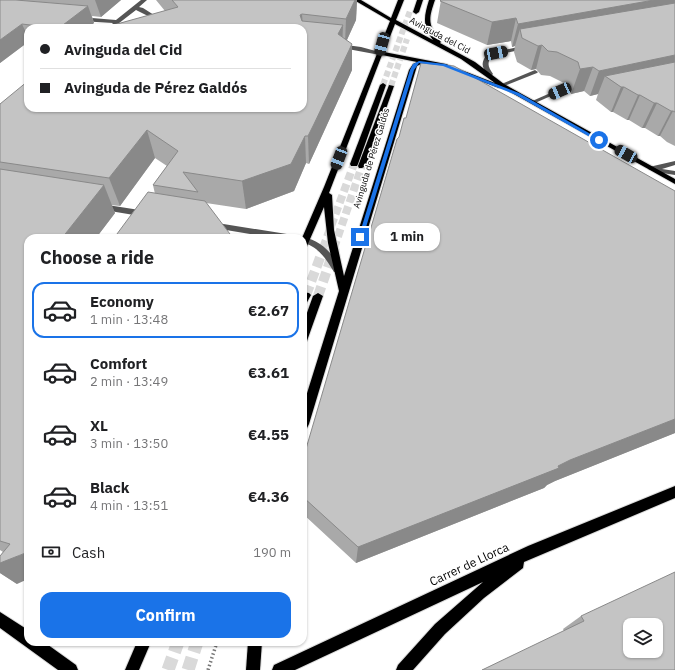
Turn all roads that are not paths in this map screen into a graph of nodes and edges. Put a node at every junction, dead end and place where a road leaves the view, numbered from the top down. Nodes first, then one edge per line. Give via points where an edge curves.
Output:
1 (144, 0) edge
2 (357, 0) edge
3 (400, 0) edge
4 (414, 0) edge
5 (420, 0) edge
6 (432, 0) edge
7 (134, 8) junction
8 (70, 18) edge
9 (393, 21) junction
10 (118, 22) junction
11 (116, 24) edge
12 (150, 24) edge
13 (441, 45) junction
14 (335, 46) edge
15 (534, 46) edge
16 (380, 53) junction
17 (422, 61) junction
18 (535, 72) edge
19 (490, 74) junction
20 (383, 85) tunnel mouth
21 (502, 85) junction
22 (391, 86) tunnel mouth
23 (566, 88) dead end
24 (517, 94) junction
25 (533, 102) junction
26 (675, 163) edge
27 (652, 169) junction
28 (675, 173) edge
29 (675, 182) edge
30 (328, 187) junction
31 (92, 206) edge
32 (154, 216) edge
33 (200, 223) edge
34 (268, 234) edge
35 (307, 235) edge
36 (307, 242) edge
37 (338, 273) junction
38 (344, 291) junction
39 (318, 296) tunnel mouth
40 (307, 327) edge
41 (307, 411) edge
42 (675, 492) edge
43 (533, 551) junction
44 (0, 619) edge
45 (24, 636) edge
46 (38, 646) edge
47 (142, 646) edge
48 (255, 646) edge
49 (71, 670) edge
50 (132, 670) edge
51 (253, 670) edge
52 (279, 670) edge
53 (403, 670) edge

1 - 7 street
2 - 9 main road, Avinguda del Cid
3 - 9 main road
4 - 5 main road via 413,12
6 - 13 main road via 425,20 431,34
7 - 10 street
7 - 12 street via 151,15
8 - 10 street
9 - 13 main road, Avinguda del Cid
9 - 16 main road
10 - 11 street
13 - 19 main road, Avinguda del Cid
14 - 16 street
15 - 19 street via 490,56 485,62 485,67
16 - 17 main road, Avinguda del Cid
16 - 30 main road
17 - 24 main road, Avinguda del Cid via 444,65
17 - 38 main road, Avinguda de Pérez Galdós via 412,70
18 - 21 street
19 - 21 main road, Avinguda del Cid
20 - 22 main road, Avinguda de Pérez Galdós via 358,165
21 - 24 main road, Avinguda del Cid
23 - 25 street
24 - 25 main road, Avinguda del Cid
25 - 27 main road, Avinguda del Cid
26 - 27 street
27 - 28 street, Avinguda del Cid
27 - 29 main road, Avinguda del Cid
30 - 35 main road
30 - 37 main road via 327,209
31 - 32 street
33 - 34 street
36 - 37 street via 316,244 332,259
37 - 38 main road
38 - 41 main road, Avinguda de Pérez Galdós
39 - 40 main road
42 - 43 main road, Carrer de Llorca
43 - 52 main road, Carrer de Llorca
43 - 53 main road via 479,593 440,629
44 - 45 main road
46 - 49 main road
47 - 50 main road
48 - 51 main road

